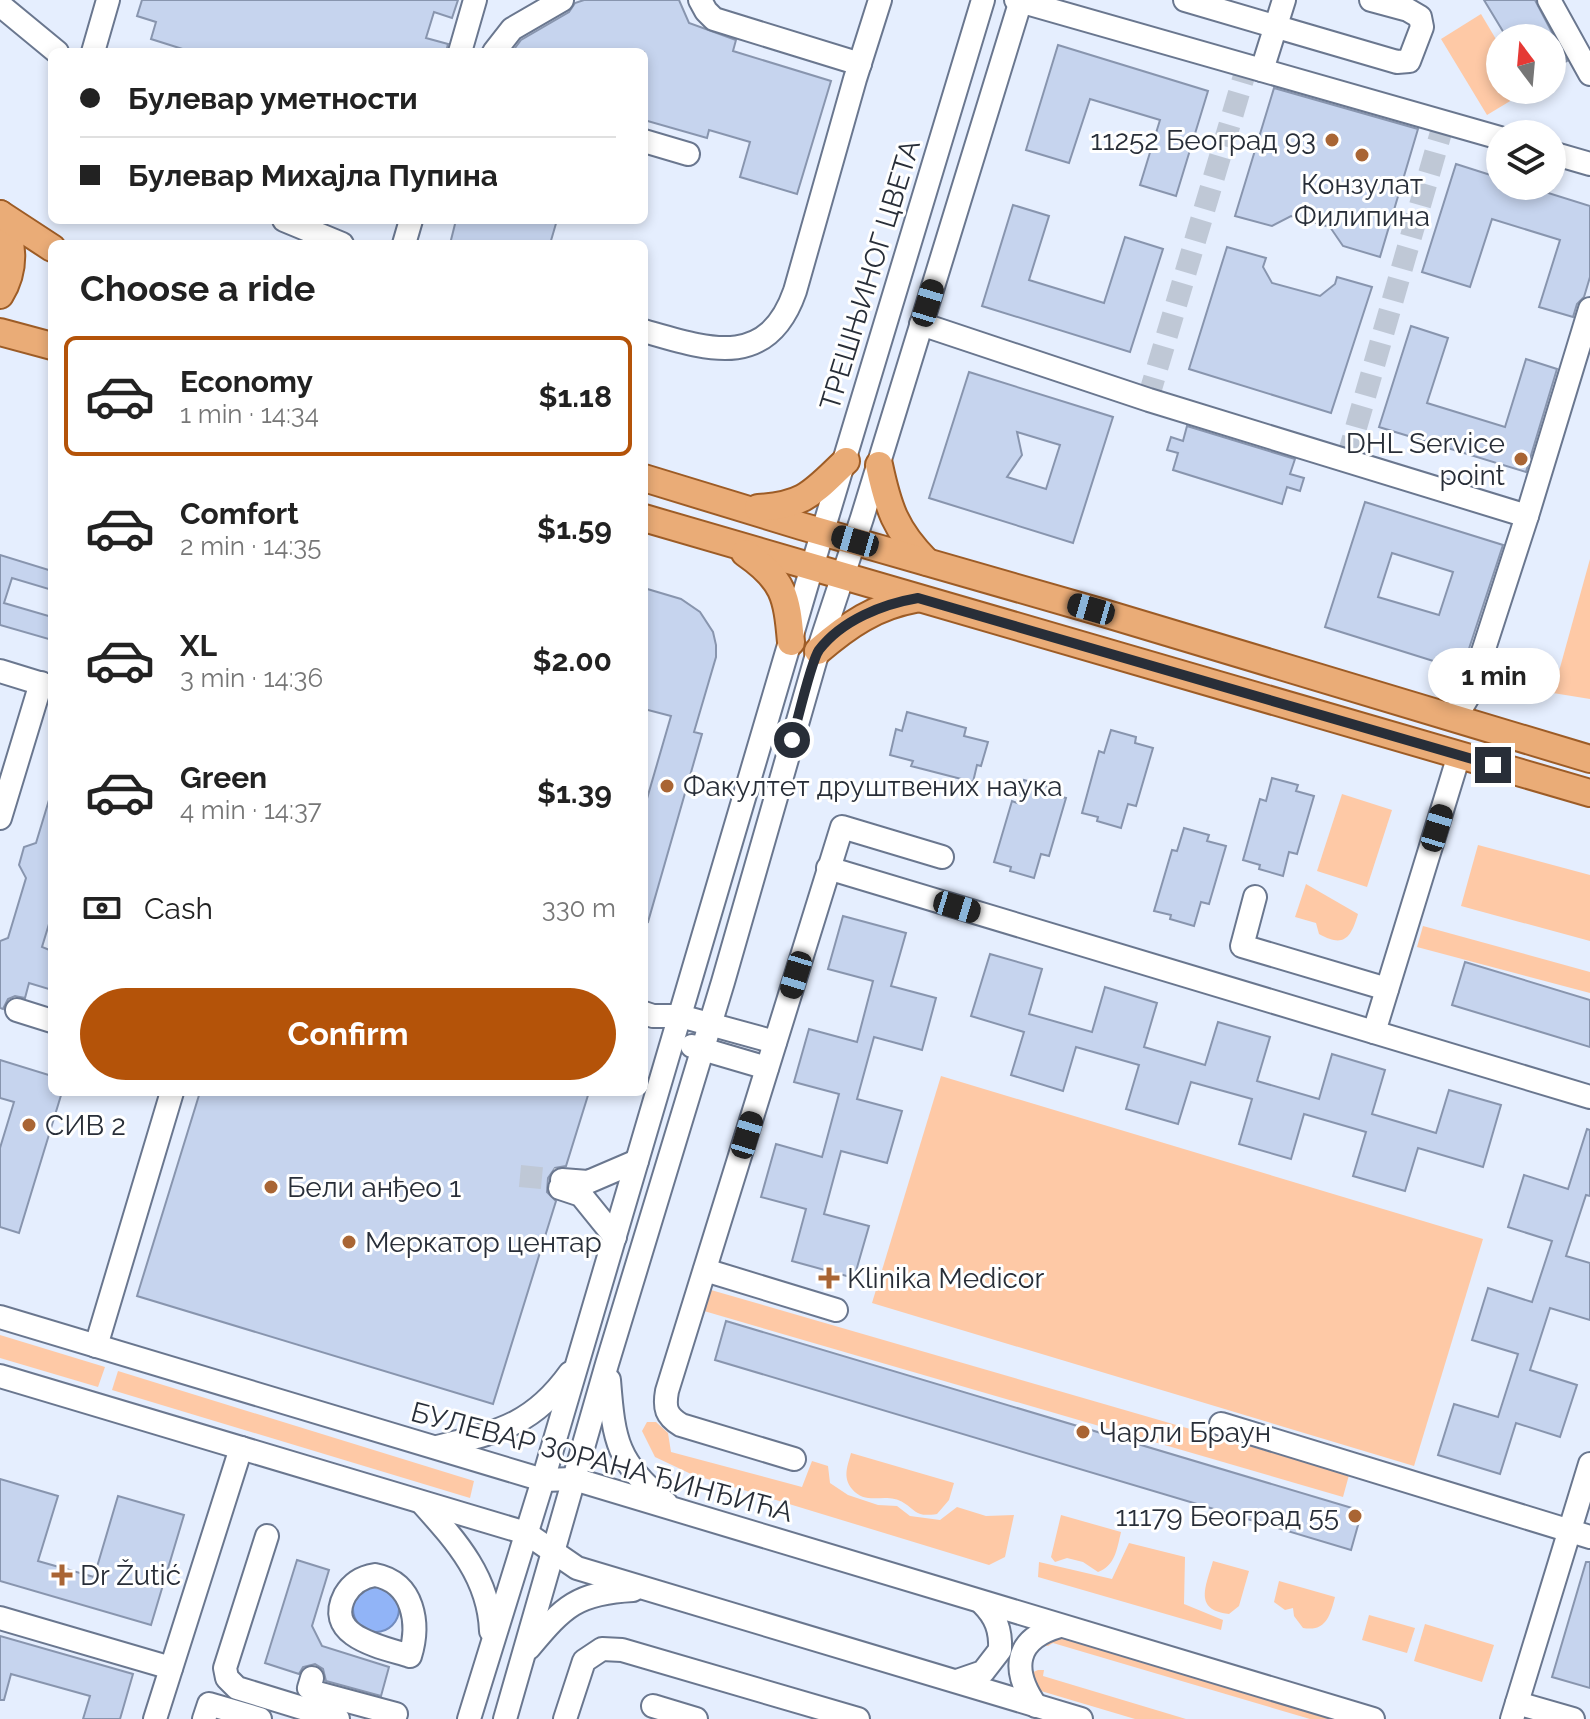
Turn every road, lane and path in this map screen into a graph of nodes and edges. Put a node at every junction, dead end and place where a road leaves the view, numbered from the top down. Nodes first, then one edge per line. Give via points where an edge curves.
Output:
1 (108, 0) edge
2 (475, 0) edge
3 (562, 0) edge
4 (700, 0) edge
5 (880, 0) edge
6 (983, 0) edge
7 (1020, 0) edge
8 (1185, 0) edge
9 (1284, 0) edge
10 (1371, 0) edge
11 (1549, 0) edge
12 (0, 5) edge
13 (1276, 26) junction
14 (52, 48) edge
15 (94, 48) edge
16 (461, 48) edge
17 (497, 48) edge
18 (860, 64) junction
19 (1262, 70) junction
20 (1590, 74) edge
21 (1486, 134) edge
22 (648, 142) edge
23 (688, 154) dead end
24 (1566, 157) edge
25 (1590, 164) edge
26 (0, 214) edge
27 (294, 224) edge
28 (332, 240) edge
29 (48, 245) edge
30 (0, 295) edge
31 (1590, 309) edge
32 (921, 324) junction
33 (0, 332) edge
34 (648, 332) edge
35 (48, 345) edge
36 (846, 461) junction
37 (879, 465) junction
38 (648, 479) edge
39 (743, 509) junction
40 (1527, 516) junction
41 (648, 519) edge
42 (823, 532) junction
43 (855, 541) junction
44 (732, 544) junction
45 (927, 562) junction
46 (812, 567) junction
47 (842, 576) junction
48 (918, 598) junction
49 (791, 642) junction
50 (818, 651) junction
51 (0, 671) edge
52 (47, 685) edge
53 (1469, 695) junction
54 (1446, 717) junction
55 (1478, 727) junction
56 (1583, 751) edge
57 (1459, 755) junction
58 (1590, 793) edge
59 (0, 818) edge
60 (942, 857) dead end
61 (828, 868) junction
62 (1255, 897) dead end
63 (1387, 989) junction
64 (17, 1010) dead end
65 (648, 1014) edge
66 (680, 1016) junction
67 (48, 1020) edge
68 (710, 1024) junction
69 (1374, 1032) junction
70 (672, 1040) junction
71 (775, 1042) junction
72 (703, 1050) junction
73 (767, 1068) junction
74 (171, 1096) edge
75 (1590, 1097) edge
76 (637, 1161) junction
77 (615, 1237) junction
78 (705, 1270) junction
79 (836, 1310) dead end
80 (0, 1317) edge
81 (96, 1346) junction
82 (578, 1362) junction
83 (607, 1364) junction
84 (0, 1376) edge
85 (1221, 1424) dead end
86 (241, 1448) junction
87 (434, 1448) junction
88 (794, 1459) dead end
89 (1590, 1464) edge
90 (574, 1479) junction
91 (543, 1480) junction
92 (421, 1502) junction
93 (672, 1509) junction
94 (526, 1533) junction
95 (1580, 1534) edge
96 (267, 1536) dead end
97 (554, 1551) junction
98 (655, 1591) junction
99 (982, 1603) junction
100 (0, 1618) edge
101 (1060, 1626) junction
102 (492, 1645) junction
103 (524, 1655) junction
104 (171, 1668) junction
105 (312, 1678) dead end
106 (957, 1681) junction
107 (653, 1706) dead end
108 (1036, 1706) junction
109 (1515, 1711) edge
110 (396, 1714) dead end
111 (155, 1719) edge
112 (204, 1719) edge
113 (260, 1719) edge
114 (338, 1719) edge
115 (469, 1719) edge
116 (505, 1719) edge
117 (565, 1719) edge
118 (696, 1719) edge
119 (858, 1719) edge
120 (1081, 1719) edge
121 (1373, 1719) edge
122 (1573, 1719) edge

1 - 15 street
2 - 16 street
3 - 17 street via 512,29
4 - 18 street via 714,19
5 - 18 street
6 - 36 street, ТРЕШЊИНОГ ЦВЕТА
7 - 19 street
7 - 32 street
8 - 13 street
9 - 13 street
10 - 13 street via 1420,17 1422,27 1409,61 1397,62
11 - 20 street
12 - 14 street
13 - 19 street
18 - 34 street via 786,312 763,338 723,350
19 - 21 street
22 - 23 street
24 - 25 street
26 - 29 main road
26 - 30 main road via 12,251
27 - 28 street
31 - 40 street
32 - 37 street
32 - 40 street
33 - 35 main road
36 - 39 main road via 802,499 786,506
36 - 42 street, ТРЕШЊИНОГ ЦВЕТА
37 - 43 street
37 - 45 main road via 896,526
38 - 39 main road
39 - 42 main road
40 - 53 street
41 - 44 main road
42 - 43 main road
42 - 46 street, ТРЕШЊИНОГ ЦВЕТА
43 - 45 main road
43 - 47 street
44 - 46 main road
44 - 49 main road via 778,580
45 - 54 main road
46 - 47 main road
46 - 49 street, ТРЕШЊИНОГ ЦВЕТА
47 - 48 main road
47 - 50 street
48 - 50 main road via 865,614
48 - 57 main road
49 - 66 street, ТРЕШЊИНОГ ЦВЕТА
50 - 68 street
51 - 52 street
52 - 59 street
53 - 54 street via 1460,710
53 - 55 street
54 - 55 main road
55 - 56 main road
57 - 58 main road
57 - 63 street
60 - 61 street via 842,827
61 - 69 street
61 - 71 street
62 - 63 street via 1242,946
63 - 69 street
64 - 67 street
65 - 66 street
65 - 70 street
66 - 68 street
66 - 70 street, ТРЕШЊИНОГ ЦВЕТА
68 - 71 street
68 - 72 street
69 - 75 street
70 - 72 street
70 - 76 street, ТРЕШЊИНОГ ЦВЕТА
71 - 73 street
72 - 73 street
72 - 83 street
73 - 78 street
74 - 81 street
76 - 77 street, ТРЕШЊИНОГ ЦВЕТА
76 - 77 street via 588,1182 561,1184 581,1195
77 - 82 street, ТРЕШЊИНОГ ЦВЕТА
78 - 79 street
78 - 88 street via 667,1391 668,1415 681,1425
80 - 81 street, БУЛЕВАР ЗОРАНА ЂИНЂИЋА
81 - 87 street, БУЛЕВАР ЗОРАНА ЂИНЂИЋА
82 - 87 street via 531,1415 481,1437
82 - 91 street, ТРЕШЊИНОГ ЦВЕТА
83 - 90 street
83 - 93 street via 620,1451
84 - 86 street
85 - 95 street
86 - 92 street
86 - 104 street
87 - 91 street, БУЛЕВАР ЗОРАНА ЂИНЂИЋА
89 - 95 street
90 - 91 street, БУЛЕВАР ЗОРАНА ЂИНЂИЋА
90 - 93 street, БУЛЕВАР ЗОРАНА ЂИНЂИЋА
90 - 97 street
91 - 94 street, ТРЕШЊИНОГ ЦВЕТА
92 - 94 street
92 - 102 street via 474,1567 490,1608
93 - 99 street, БУЛЕВАР ЗОРАНА ЂИНЂИЋА
94 - 97 street
94 - 102 street, ТРЕШЊИНОГ ЦВЕТА
95 - 109 street
96 - 114 street via 225,1668 227,1678 237,1688
97 - 98 street via 577,1568
97 - 103 street
98 - 103 street via 610,1591 578,1599
98 - 106 street
99 - 101 street, БУЛЕВАР ЗОРАНА ЂИНЂИЋА
99 - 106 street via 999,1629 1000,1650 983,1672
100 - 104 street
101 - 108 street via 1032,1638 1023,1652 1022,1682
101 - 121 street, БУЛЕВАР ЗОРАНА ЂИНЂИЋА
102 - 115 street, ТРЕШЊИНОГ ЦВЕТА
103 - 116 street
104 - 111 street
105 - 110 street via 311,1691
106 - 108 street
107 - 118 street
108 - 120 street
109 - 122 street
112 - 113 street via 209,1704
117 - 119 street via 584,1661 602,1649 622,1650

